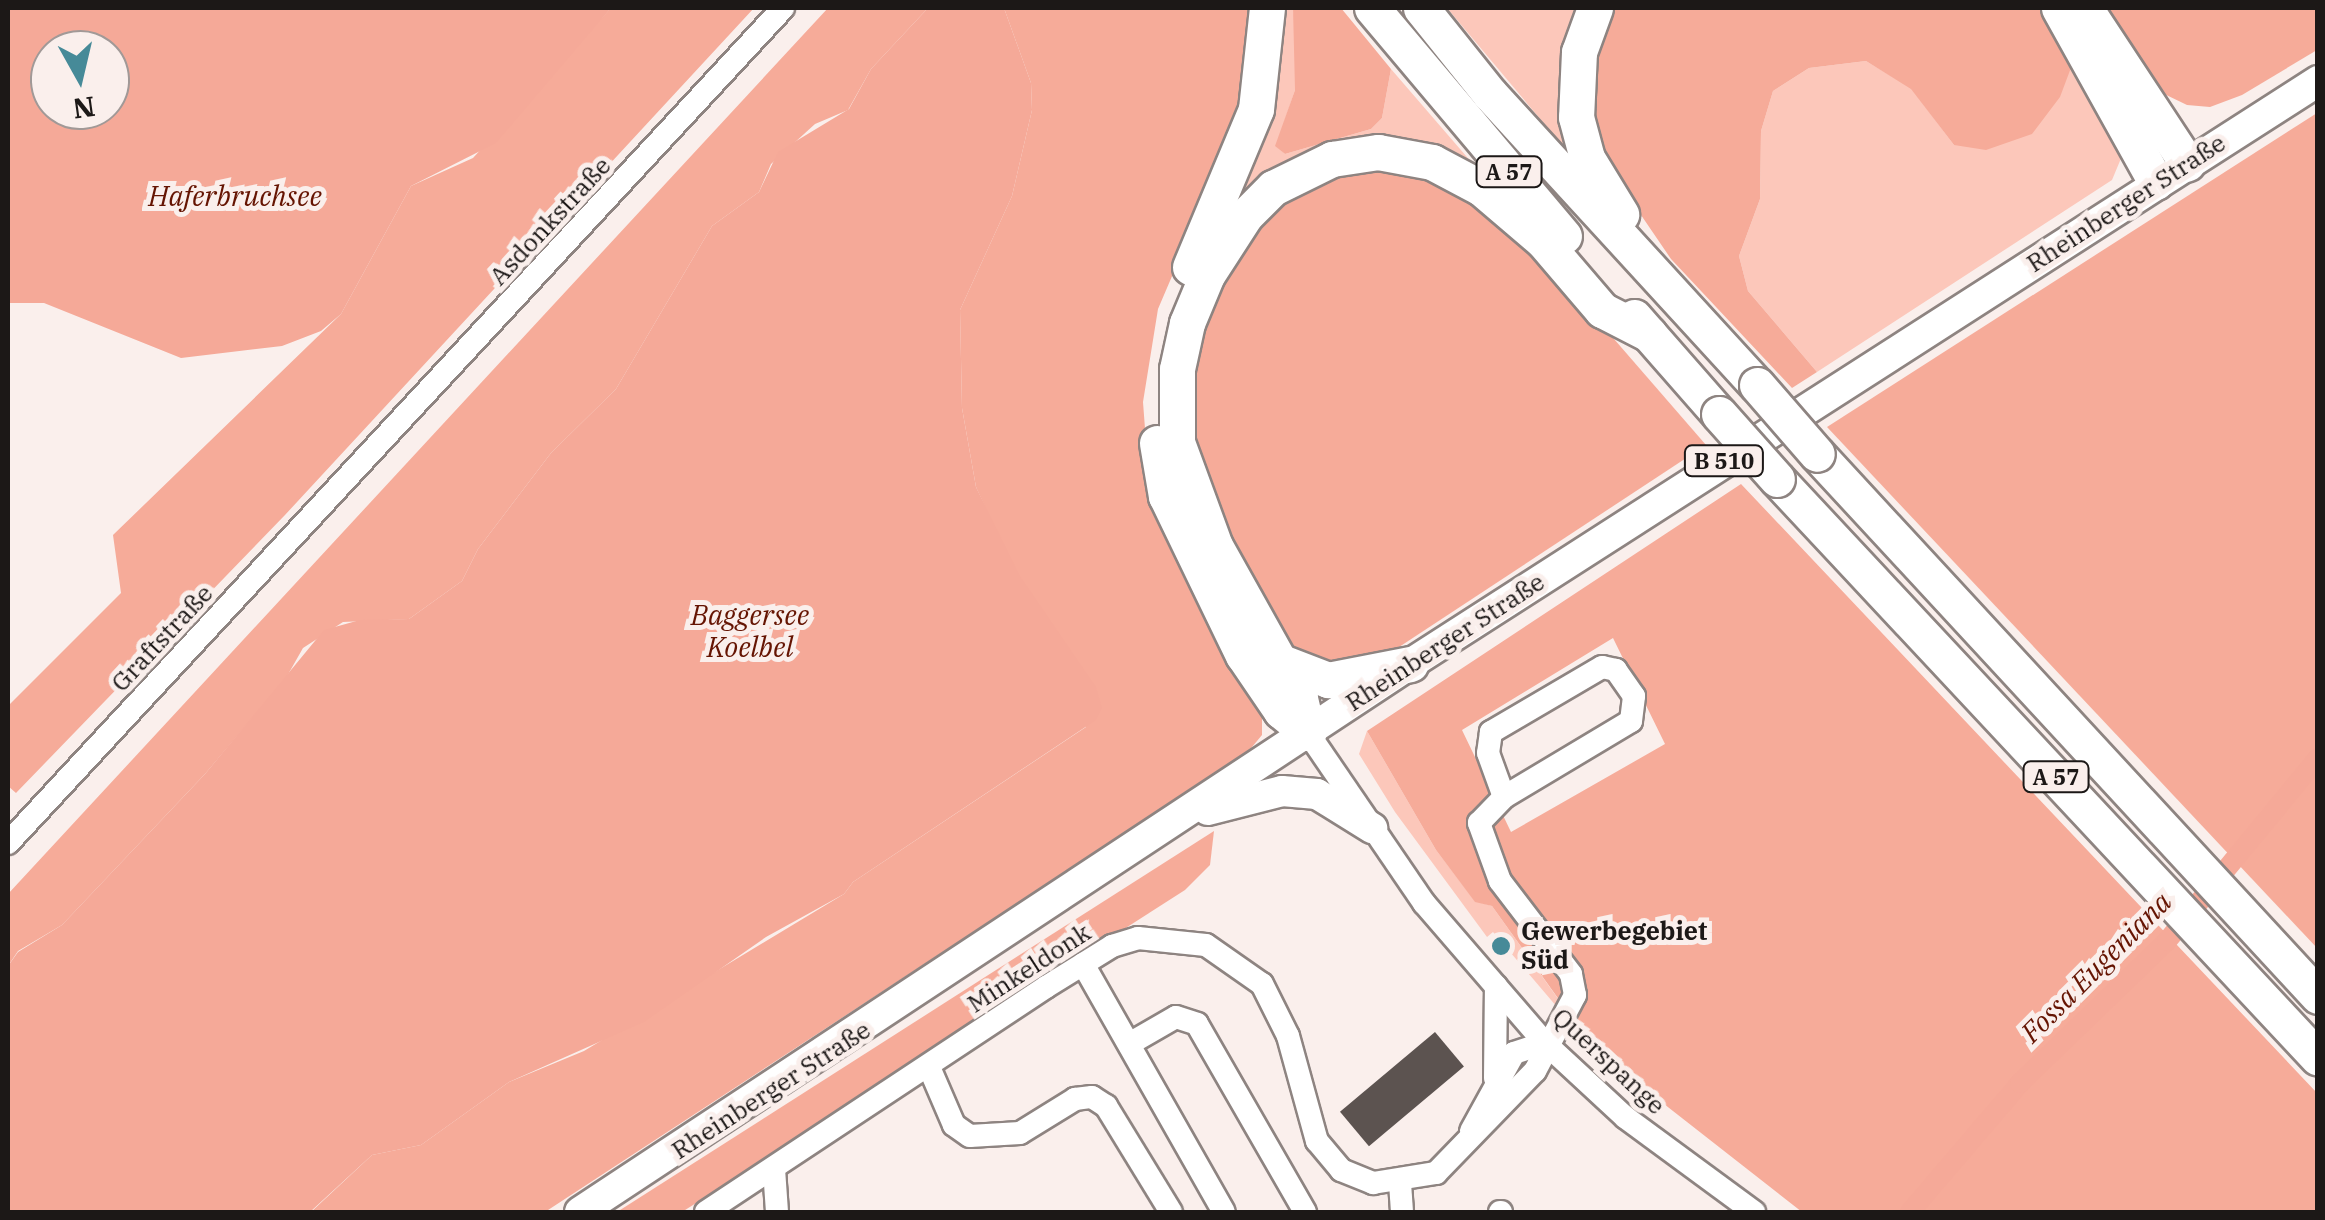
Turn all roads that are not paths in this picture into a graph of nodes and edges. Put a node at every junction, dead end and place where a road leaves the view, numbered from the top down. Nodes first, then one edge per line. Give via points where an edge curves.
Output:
1 (782, 8) edge
2 (1267, 8) edge
3 (1372, 8) edge
4 (1421, 8) edge
5 (1595, 8) edge
6 (2059, 8) edge
7 (2086, 8) edge
8 (2318, 81) edge
9 (2186, 163) junction
10 (2156, 182) junction
11 (1640, 260) junction
12 (1649, 334) junction
13 (357, 471) joint
14 (1279, 661) junction
15 (1410, 664) junction
16 (1308, 733) junction
17 (1504, 797) junction
18 (1186, 816) junction
19 (1372, 828) junction
20 (8, 843) edge
21 (1083, 964) junction
22 (1496, 986) junction
23 (2316, 995) edge
24 (1545, 1042) junction
25 (1129, 1044) junction
26 (2318, 1058) edge
27 (929, 1068) junction
28 (1495, 1078) junction
29 (1462, 1152) junction
30 (774, 1169) junction
31 (1400, 1183) junction
32 (580, 1212) edge
33 (706, 1212) edge
34 (777, 1212) edge
35 (1171, 1212) edge
36 (1224, 1212) edge
37 (1305, 1212) edge
38 (1402, 1212) edge
39 (1754, 1212) edge

1 - 13 street, Asdonkstraße
2 - 16 highway via 1256,109 1164,335 1157,448 1166,496 1243,655 1281,711
3 - 12 highway, A 57
4 - 11 highway, A 57
5 - 11 highway via 1579,52 1576,118 1587,158 1633,231
6 - 10 highway
7 - 9 highway
8 - 9 main road, Rheinberger Straße
9 - 10 main road, Rheinberger Straße
10 - 15 main road, Rheinberger Straße / B 510
11 - 23 highway, A 57, bridge
12 - 14 highway via 1602,310 1543,241 1481,188 1432,162 1354,154 1312,166 1273,188 1245,216 1207,276 1187,323 1174,404 1190,489
12 - 26 highway, A 57, bridge via 1776,480
13 - 20 street, Graftstraße
14 - 15 highway via 1340,680
14 - 16 highway via 1300,698
15 - 16 main road, Rheinberger Straße / B 510
16 - 18 main road, Rheinberger Straße
16 - 19 street, Querspange
17 - 17 street via 1631,721 1634,696 1616,670 1602,666 1491,732 1488,753
17 - 24 street via 1479,824 1481,842 1500,881 1572,974 1569,1010
18 - 19 main road via 1282,791 1317,794
18 - 32 main road, Rheinberger Straße
19 - 22 street, Querspange via 1424,904
21 - 25 street
21 - 27 street, Minkeldonk
21 - 31 street, Minkeldonk via 1138,938 1169,938 1230,956 1275,1004 1308,1121 1328,1159 1358,1178
22 - 24 street, Querspange
22 - 28 street
24 - 28 street via 1514,1053
24 - 29 street via 1534,1071
24 - 39 street, Querspange via 1626,1118
25 - 36 street
25 - 37 street via 1176,1017 1197,1024
27 - 30 street, Minkeldonk
27 - 35 street via 954,1125 970,1136 1020,1133 1074,1098 1092,1097 1106,1106
28 - 29 street
29 - 31 street via 1436,1174
30 - 33 street, Minkeldonk
30 - 34 street
31 - 38 street

